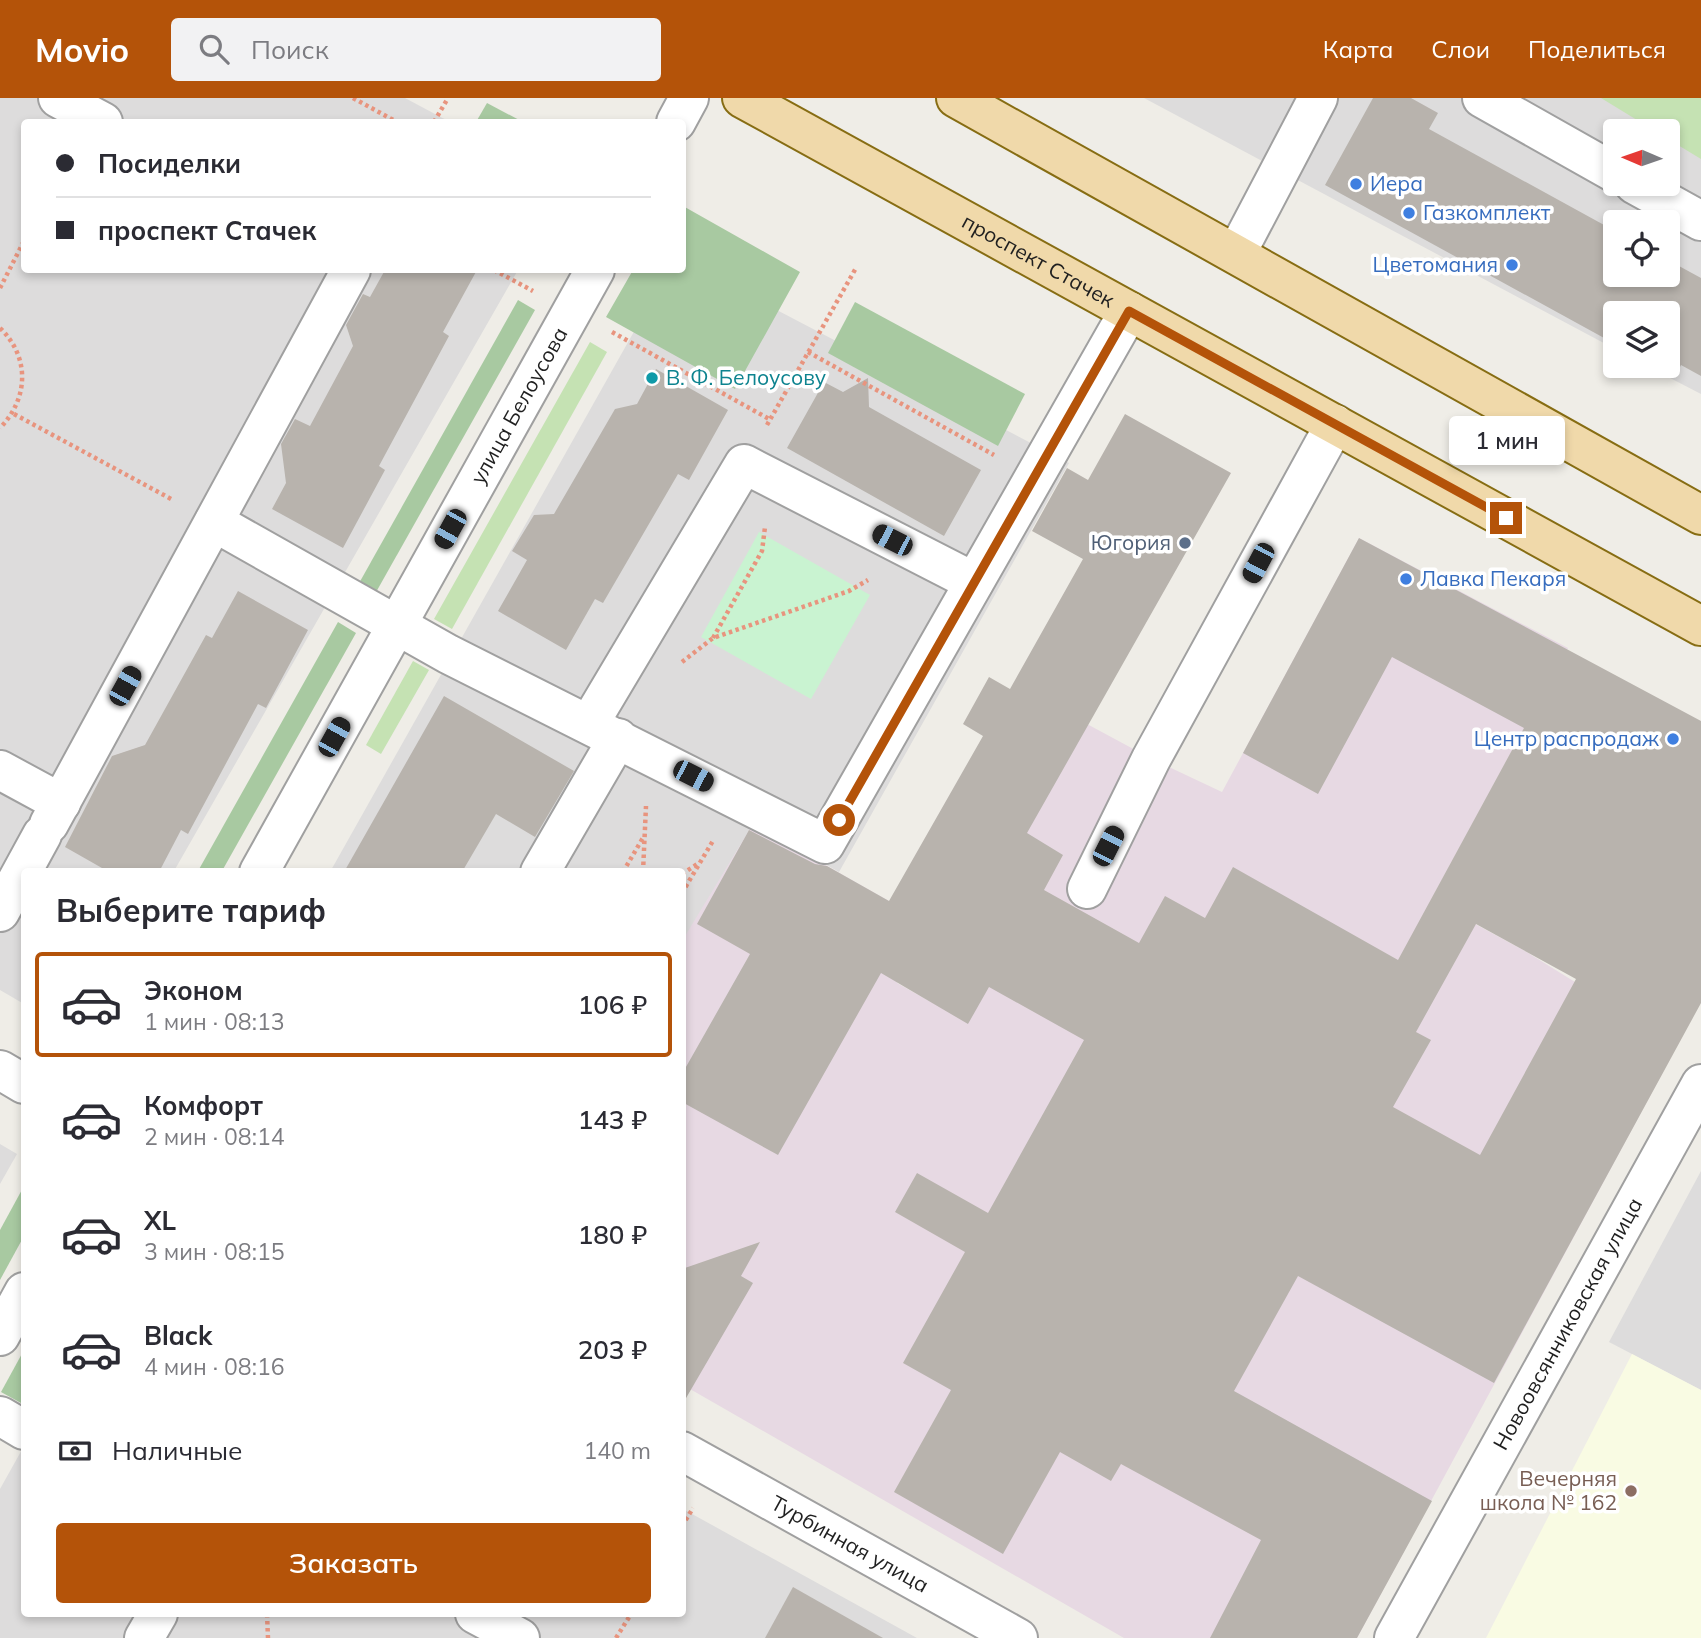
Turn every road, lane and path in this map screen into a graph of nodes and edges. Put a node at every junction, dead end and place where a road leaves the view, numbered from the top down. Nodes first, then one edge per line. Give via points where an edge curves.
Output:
1 (58, 98) edge
2 (353, 98) edge
3 (448, 98) edge
4 (689, 98) edge
5 (742, 98) edge
6 (956, 98) edge
7 (1318, 98) edge
8 (1482, 98) edge
9 (1526, 109) edge
10 (97, 119) edge
11 (392, 119) edge
12 (436, 119) edge
13 (678, 119) edge
14 (1603, 164) edge
15 (1656, 196) edge
16 (1701, 221) edge
17 (21, 247) edge
18 (1236, 254) junction
19 (856, 268) dead end
20 (349, 273) edge
21 (500, 273) edge
22 (593, 273) edge
23 (0, 288) edge
24 (535, 292) dead end
25 (1129, 311) junction
26 (0, 328) edge
27 (607, 330) dead end
28 (808, 352) junction
29 (14, 414) junction
30 (771, 420) junction
31 (1335, 424) junction
32 (0, 428) edge
33 (758, 470) junction
34 (1034, 478) junction
35 (1701, 515) edge
36 (214, 522) junction
37 (916, 552) junction
38 (974, 582) junction
39 (396, 625) junction
40 (1701, 626) edge
41 (713, 638) junction
42 (673, 670) dead end
43 (604, 731) junction
44 (0, 770) edge
45 (51, 821) junction
46 (25, 868) edge
47 (261, 868) edge
48 (542, 868) edge
49 (625, 868) edge
50 (643, 868) edge
51 (686, 871) edge
52 (21, 875) edge
53 (686, 886) edge
54 (1087, 889) dead end
55 (0, 912) edge
56 (0, 1070) edge
57 (21, 1082) edge
58 (1701, 1084) edge
59 (21, 1298) edge
60 (0, 1336) edge
61 (0, 1416) edge
62 (21, 1428) edge
63 (686, 1453) edge
64 (694, 1507) dead end
65 (686, 1520) edge
66 (156, 1617) edge
67 (267, 1617) edge
68 (481, 1617) edge
69 (629, 1617) edge
70 (144, 1638) edge
71 (268, 1638) edge
72 (520, 1638) edge
73 (616, 1638) edge
74 (1018, 1638) edge
75 (1394, 1638) edge

1 - 10 street
2 - 11 path
3 - 12 path
4 - 13 street
5 - 25 main road, проспект Стачек
6 - 18 main road
7 - 18 street
8 - 9 street
9 - 14 street
15 - 16 street
17 - 23 path
18 - 35 main road
19 - 28 path
20 - 36 street
21 - 24 path
22 - 39 street, улица Белоусова
25 - 31 main road, проспект Стачек
25 - 34 street
26 - 29 path via 13,341 24,377
27 - 30 path
28 - 30 path
28 - 34 path
29 - 32 path
29 - 36 path
30 - 33 path
31 - 40 main road, проспект Стачек
31 - 54 street via 1152,759
33 - 37 street
33 - 41 path via 762,551
33 - 43 street
34 - 38 street
36 - 39 street
36 - 45 street
37 - 38 street
37 - 41 path via 849,591
38 - 43 street via 825,844
39 - 43 street
39 - 47 street, улица Белоусова
41 - 42 path
43 - 48 street
44 - 45 street
45 - 46 street
49 - 50 path via 644,836
51 - 53 path via 700,862
52 - 55 street
56 - 57 street
58 - 75 street, Новоовсянниковская улица
59 - 60 street
61 - 62 street
63 - 74 street, Турбинная улица
64 - 65 path
66 - 70 street
67 - 71 path
68 - 72 street
69 - 73 path

